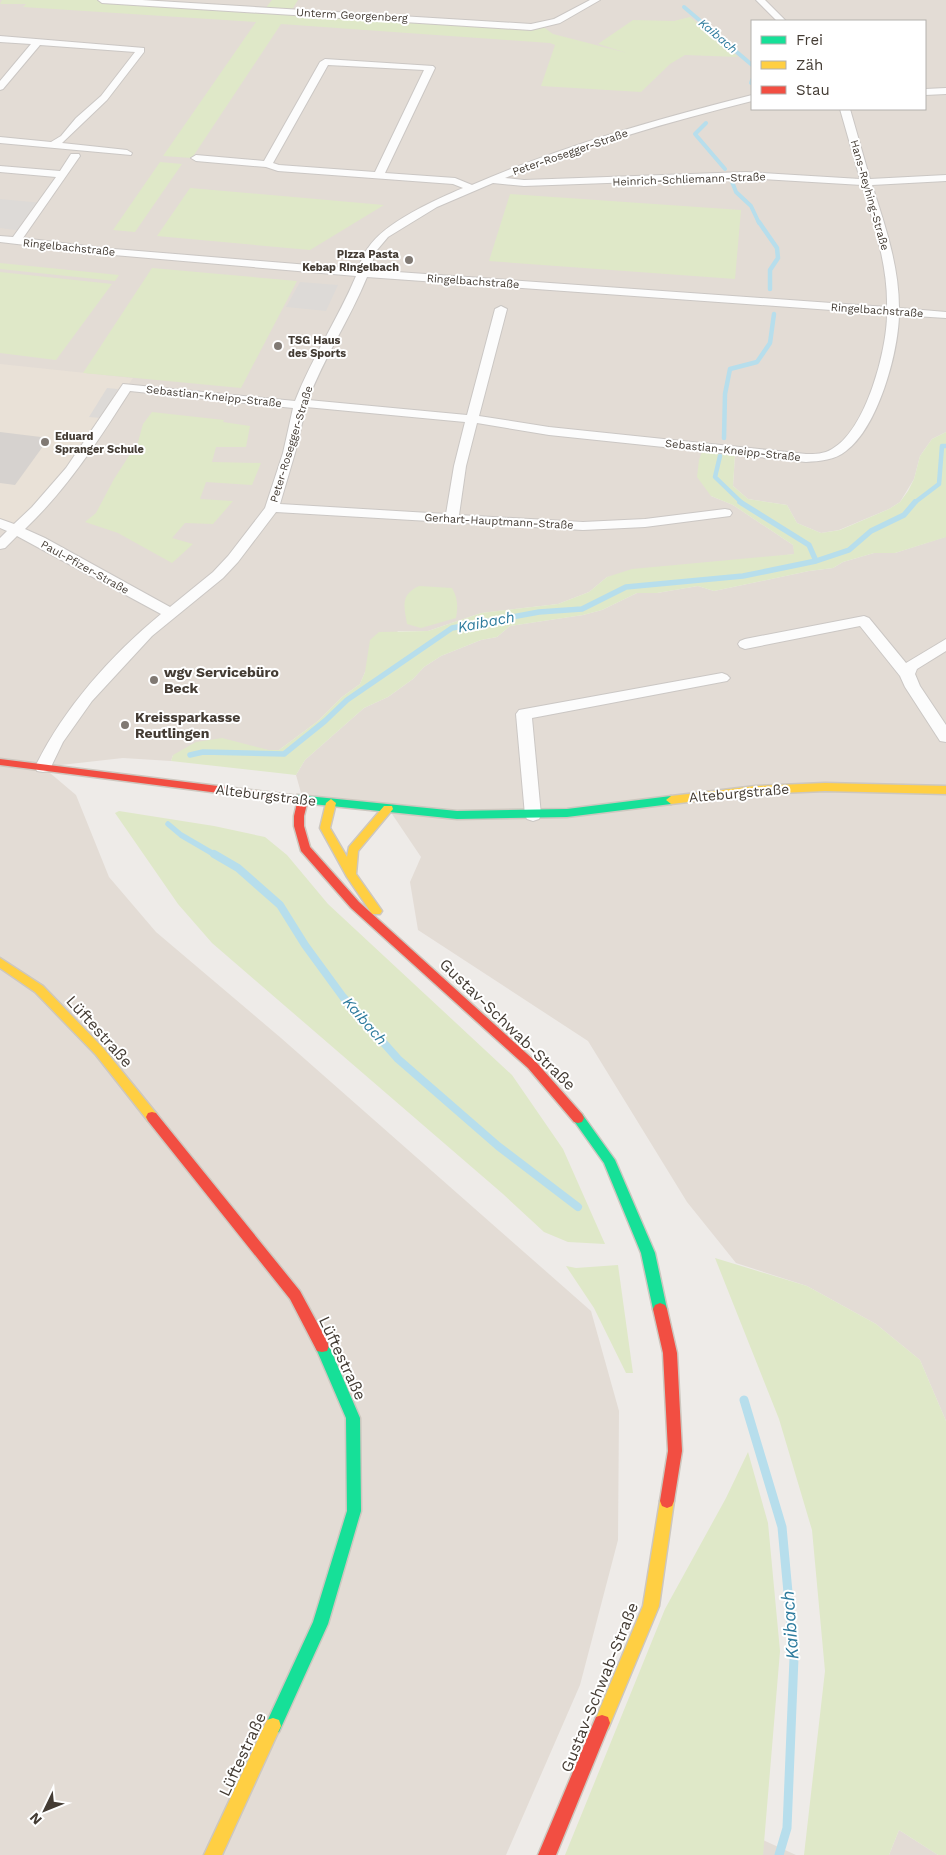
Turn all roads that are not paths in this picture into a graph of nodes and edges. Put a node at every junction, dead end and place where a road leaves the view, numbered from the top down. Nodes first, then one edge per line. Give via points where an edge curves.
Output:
1 (102, 0) edge
2 (596, 0) edge
3 (760, 0) edge
4 (781, 20) edge
5 (0, 39) edge
6 (37, 43) junction
7 (0, 87) edge
8 (946, 91) edge
9 (926, 92) edge
10 (751, 98) edge
11 (845, 110) edge
12 (0, 140) edge
13 (53, 145) junction
14 (127, 153) dead end
15 (75, 156) dead end
16 (196, 158) dead end
17 (267, 164) junction
18 (0, 169) edge
19 (61, 174) junction
20 (379, 174) junction
21 (946, 178) edge
22 (491, 180) junction
23 (867, 182) junction
24 (470, 188) junction
25 (0, 239) edge
26 (16, 241) junction
27 (362, 273) junction
28 (501, 309) dead end
29 (894, 311) junction
30 (946, 315) edge
31 (300, 404) junction
32 (473, 419) junction
33 (272, 508) junction
34 (725, 513) dead end
35 (452, 519) junction
36 (0, 524) edge
37 (17, 530) junction
38 (0, 545) edge
39 (169, 613) junction
40 (745, 644) dead end
41 (946, 644) edge
42 (907, 674) junction
43 (722, 678) dead end
44 (946, 737) edge
45 (0, 762) edge
46 (42, 767) junction
47 (946, 790) edge
48 (303, 800) junction
49 (331, 803) junction
50 (388, 809) junction
51 (533, 815) junction
52 (352, 874) junction
53 (391, 936) junction
54 (0, 962) edge
55 (213, 1855) edge
56 (547, 1855) edge

1 - 2 street, Unterm Georgenberg via 531,27 560,21
3 - 4 street
5 - 6 street
6 - 7 street
6 - 13 street via 141,50 104,98
8 - 9 street
10 - 22 street, Peter-Rosegger-Straße via 624,133
11 - 23 street, Hans-Reyhing-Straße
12 - 13 street
13 - 14 street
15 - 19 street
16 - 17 street
17 - 20 street via 278,168
17 - 20 street via 325,62 430,68
18 - 19 street
19 - 26 street
20 - 24 street via 455,181
21 - 23 street, Heinrich-Schliemann-Straße
22 - 23 street, Heinrich-Schliemann-Straße via 531,183 746,175
22 - 24 street, Peter-Rosegger-Straße
23 - 29 street, Hans-Reyhing-Straße via 887,252
24 - 27 street, Peter-Rosegger-Straße via 433,205 384,235 372,249
25 - 26 street, Ringelbachstraße
26 - 27 street, Ringelbachstraße
27 - 29 street, Ringelbachstraße
27 - 31 street, Peter-Rosegger-Straße
28 - 32 street
29 - 30 street, Ringelbachstraße
29 - 32 street, Sebastian-Kneipp-Straße via 890,351 875,399 847,446 827,457 806,458 549,431
31 - 32 street, Sebastian-Kneipp-Straße
31 - 33 street, Peter-Rosegger-Straße
31 - 37 street, Sebastian-Kneipp-Straße via 127,387 71,470
32 - 35 street via 460,466
33 - 35 street, Gerhart-Hauptmann-Straße
33 - 39 street, Peter-Rosegger-Straße via 233,560
34 - 35 street, Gerhart-Hauptmann-Straße via 613,526
36 - 37 street, Paul-Pfizer-Straße
37 - 38 street
37 - 39 street, Paul-Pfizer-Straße
39 - 46 street, Peter-Rosegger-Straße via 75,711
40 - 42 street via 864,621
41 - 42 street via 911,666
42 - 44 street
43 - 51 street via 524,714
45 - 46 street, Alteburgstraße
46 - 48 street, Alteburgstraße
47 - 51 street, Alteburgstraße via 834,787 756,790
48 - 49 street, Alteburgstraße
48 - 53 street, Gustav-Schwab-Straße via 298,816 305,848 355,905
49 - 50 street, Alteburgstraße
49 - 52 street, Gustav-Schwab-Straße via 325,828
50 - 51 street, Alteburgstraße via 457,815
50 - 52 street via 353,850
52 - 53 street, Gustav-Schwab-Straße
53 - 56 street, Gustav-Schwab-Straße via 532,1065 567,1103 609,1160 648,1252 670,1353 675,1451 651,1606
54 - 55 street, Lüftestraße via 39,989 100,1052 294,1295 328,1358 353,1418 354,1511 320,1624

